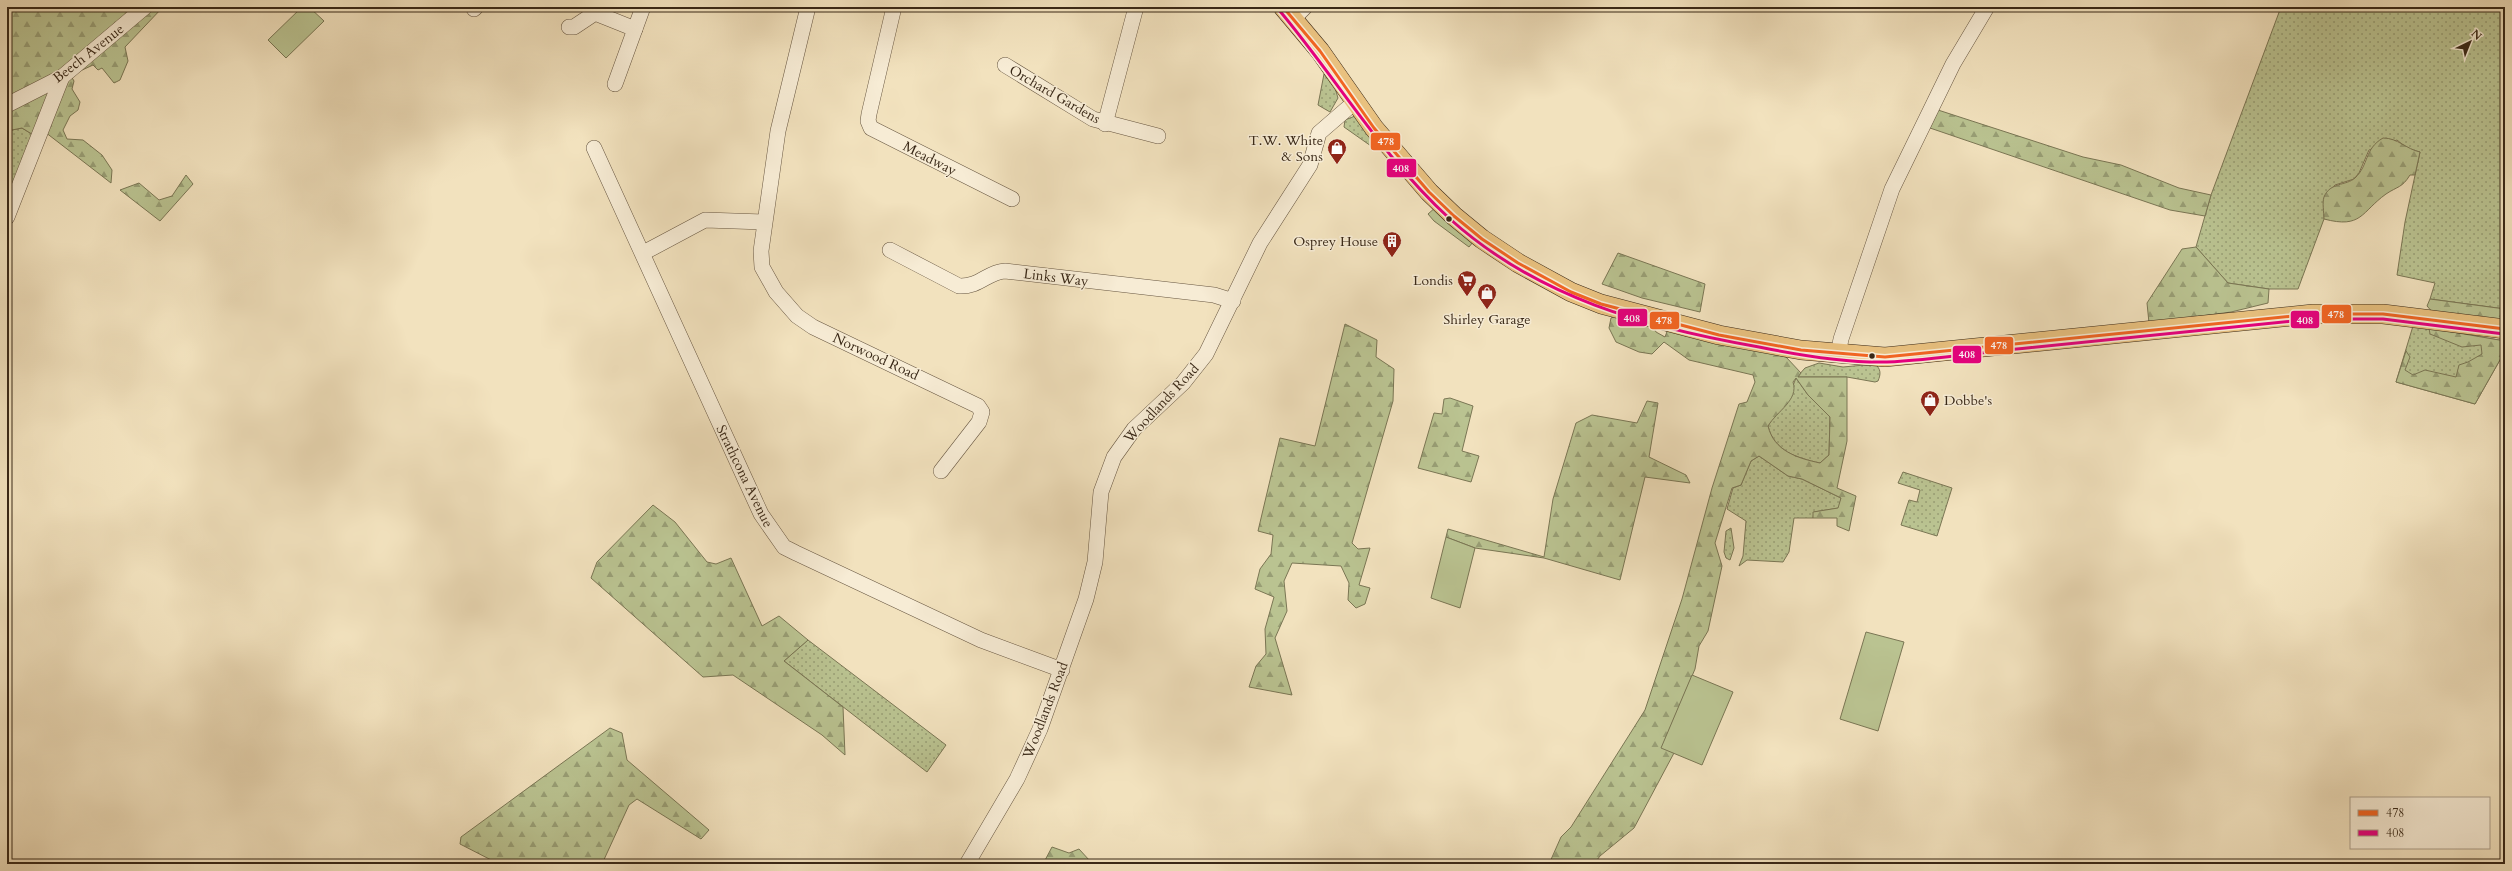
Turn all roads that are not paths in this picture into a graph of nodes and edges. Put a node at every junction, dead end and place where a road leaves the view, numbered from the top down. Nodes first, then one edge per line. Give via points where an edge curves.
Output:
1 (146, 7) edge
2 (643, 7) edge
3 (808, 7) edge
4 (894, 7) edge
5 (1136, 7) edge
6 (1987, 7) edge
7 (597, 10) edge
8 (1294, 11) edge
9 (569, 27) dead end
10 (635, 29) junction
11 (1005, 65) dead end
12 (62, 77) junction
13 (615, 84) dead end
14 (1356, 102) junction
15 (7, 105) edge
16 (1105, 124) junction
17 (1158, 136) dead end
18 (594, 148) dead end
19 (1012, 199) dead end
20 (7, 217) edge
21 (764, 222) junction
22 (890, 250) dead end
23 (643, 253) junction
24 (1233, 302) junction
25 (2505, 329) edge
26 (1838, 354) junction
27 (941, 471) dead end
28 (1062, 670) junction
29 (967, 864) edge

1 - 12 street, Beech Avenue via 96,46
2 - 10 street
3 - 21 street, Norwood Road via 778,131
4 - 19 street, Meadway via 871,104 868,121 871,128
5 - 16 street, Orchard Gardens
6 - 26 street via 1950,70 1892,188
7 - 9 street via 574,27
7 - 10 street
8 - 14 main road
10 - 13 street
11 - 16 street, Orchard Gardens via 1080,112
12 - 15 street, Beech Avenue
12 - 20 street
14 - 24 street, Woodlands Road via 1319,133 1310,165 1260,243
14 - 26 main road via 1408,169 1454,216 1507,257 1546,280 1601,304 1672,324 1793,349
16 - 17 street, Orchard Gardens
18 - 23 street, Strathcona Avenue
21 - 23 street via 705,220
21 - 27 street, Norwood Road via 762,267 776,292 797,316 812,327 971,401 982,412 979,422
22 - 24 street, Links Way via 959,286 970,286 994,273 1005,271 1214,295
23 - 28 street, Strathcona Avenue via 761,514 784,547 981,640
24 - 28 street, Woodlands Road via 1195,369 1134,429 1111,462 1101,492 1092,578
25 - 26 main road via 2411,316 2343,312 2280,315 1915,354
28 - 29 street, Woodlands Road via 1029,756

